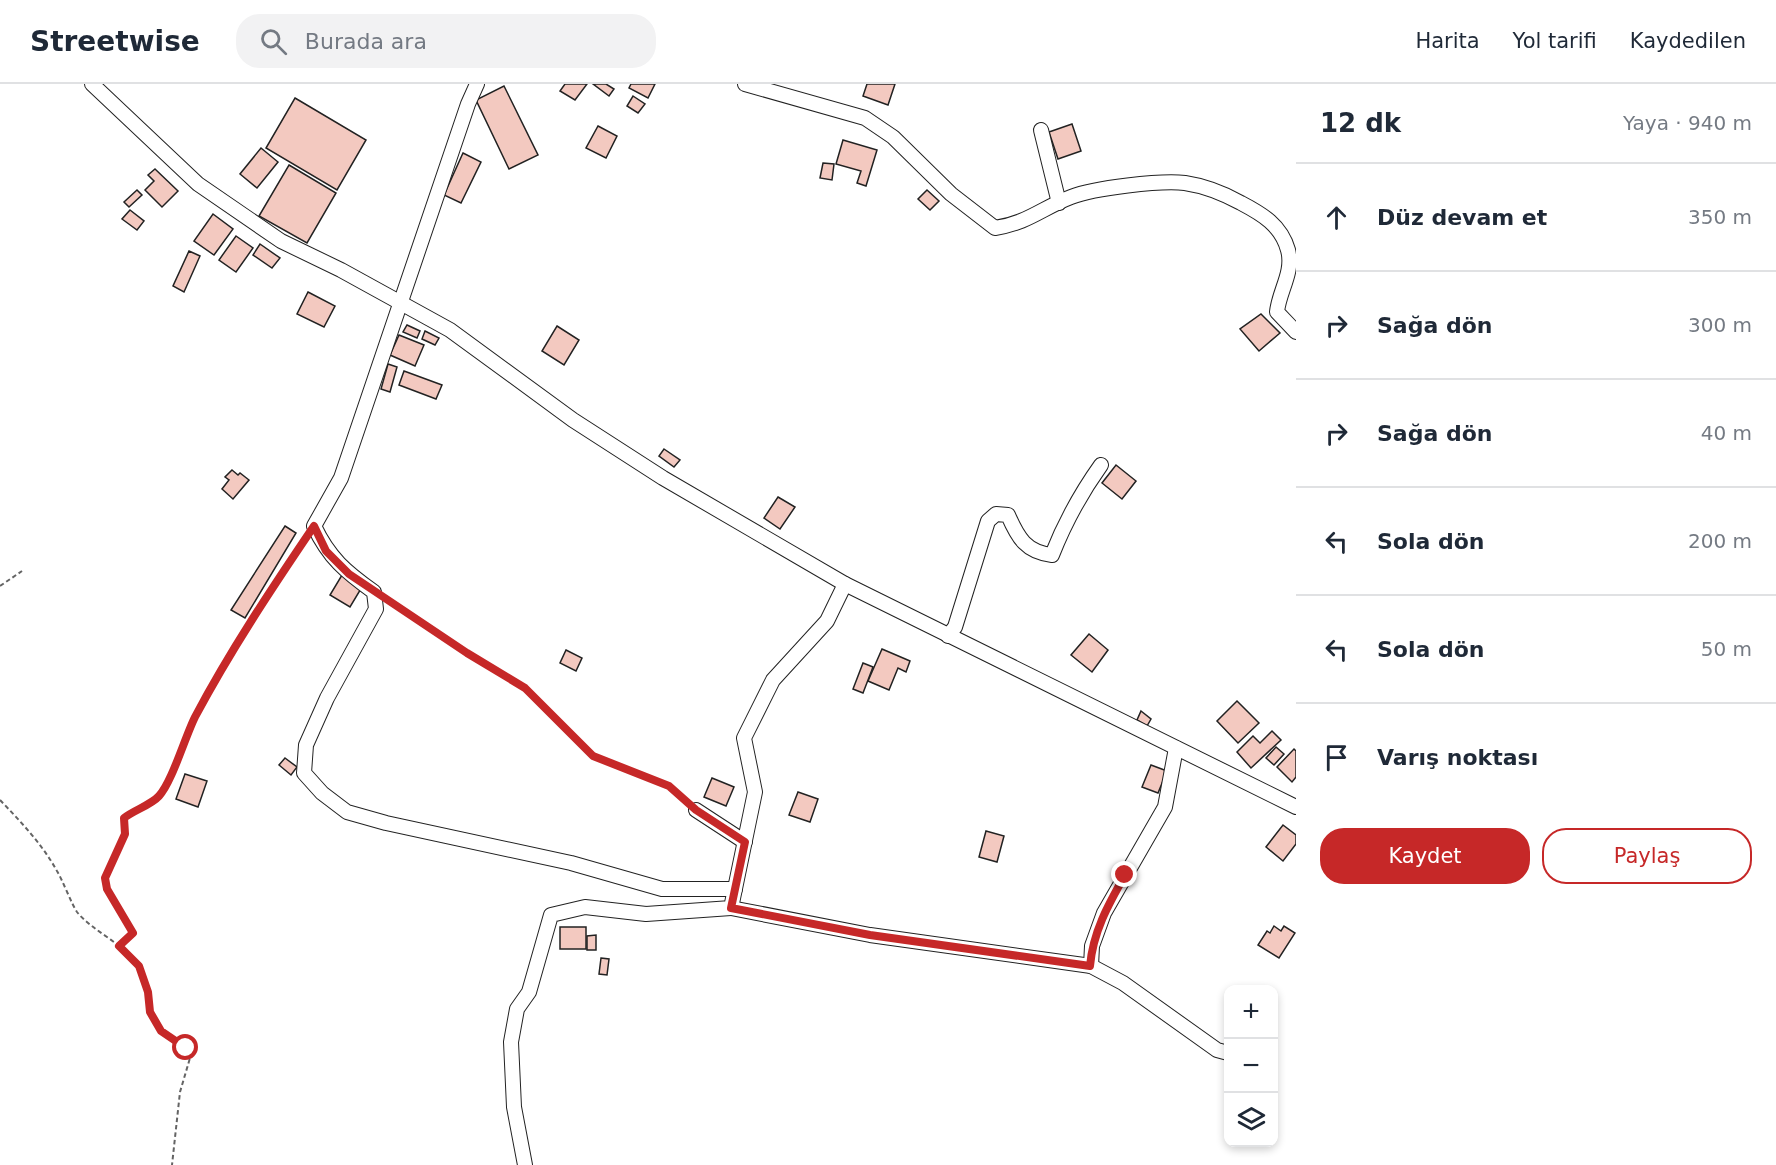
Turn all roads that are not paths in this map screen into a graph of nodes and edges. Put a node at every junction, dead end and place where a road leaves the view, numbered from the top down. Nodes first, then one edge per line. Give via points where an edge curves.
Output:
1 (92, 84) edge
2 (477, 84) edge
3 (745, 84) edge
4 (1041, 130) dead end
5 (1059, 203) junction
6 (401, 302) junction
7 (1296, 332) edge
8 (1101, 465) dead end
9 (845, 584) junction
10 (948, 636) junction
11 (1176, 748) junction
12 (1296, 807) edge
13 (696, 810) road end
14 (745, 842) junction
15 (735, 889) junction
16 (731, 908) junction
17 (1090, 966) junction
18 (1224, 1052) edge
19 (525, 1165) edge

1 - 6 street via 198,184 280,242
2 - 6 street
3 - 5 street via 865,118 893,137 951,194 995,228 1017,225
4 - 5 street
5 - 7 street via 1072,196 1119,188 1182,183 1222,193 1261,213 1276,225 1288,250 1288,277 1277,312
6 - 9 street via 450,330 573,420 663,478
6 - 15 street via 341,478 314,526 326,551 374,592 376,609 306,745 304,773 322,793 357,815 571,863 662,889
8 - 10 street via 1078,499 1052,555 1026,547 1008,515 996,514 988,521 955,627
9 - 10 street
9 - 14 street via 827,621 773,680 744,738 755,792
10 - 11 street
11 - 12 street
11 - 17 street via 1165,807 1104,913 1092,946
13 - 14 street
14 - 15 street
15 - 16 street
16 - 17 street via 870,935
16 - 19 street via 646,914 585,907 551,915 529,992 517,1009 511,1042 514,1107
17 - 18 street via 1122,982

